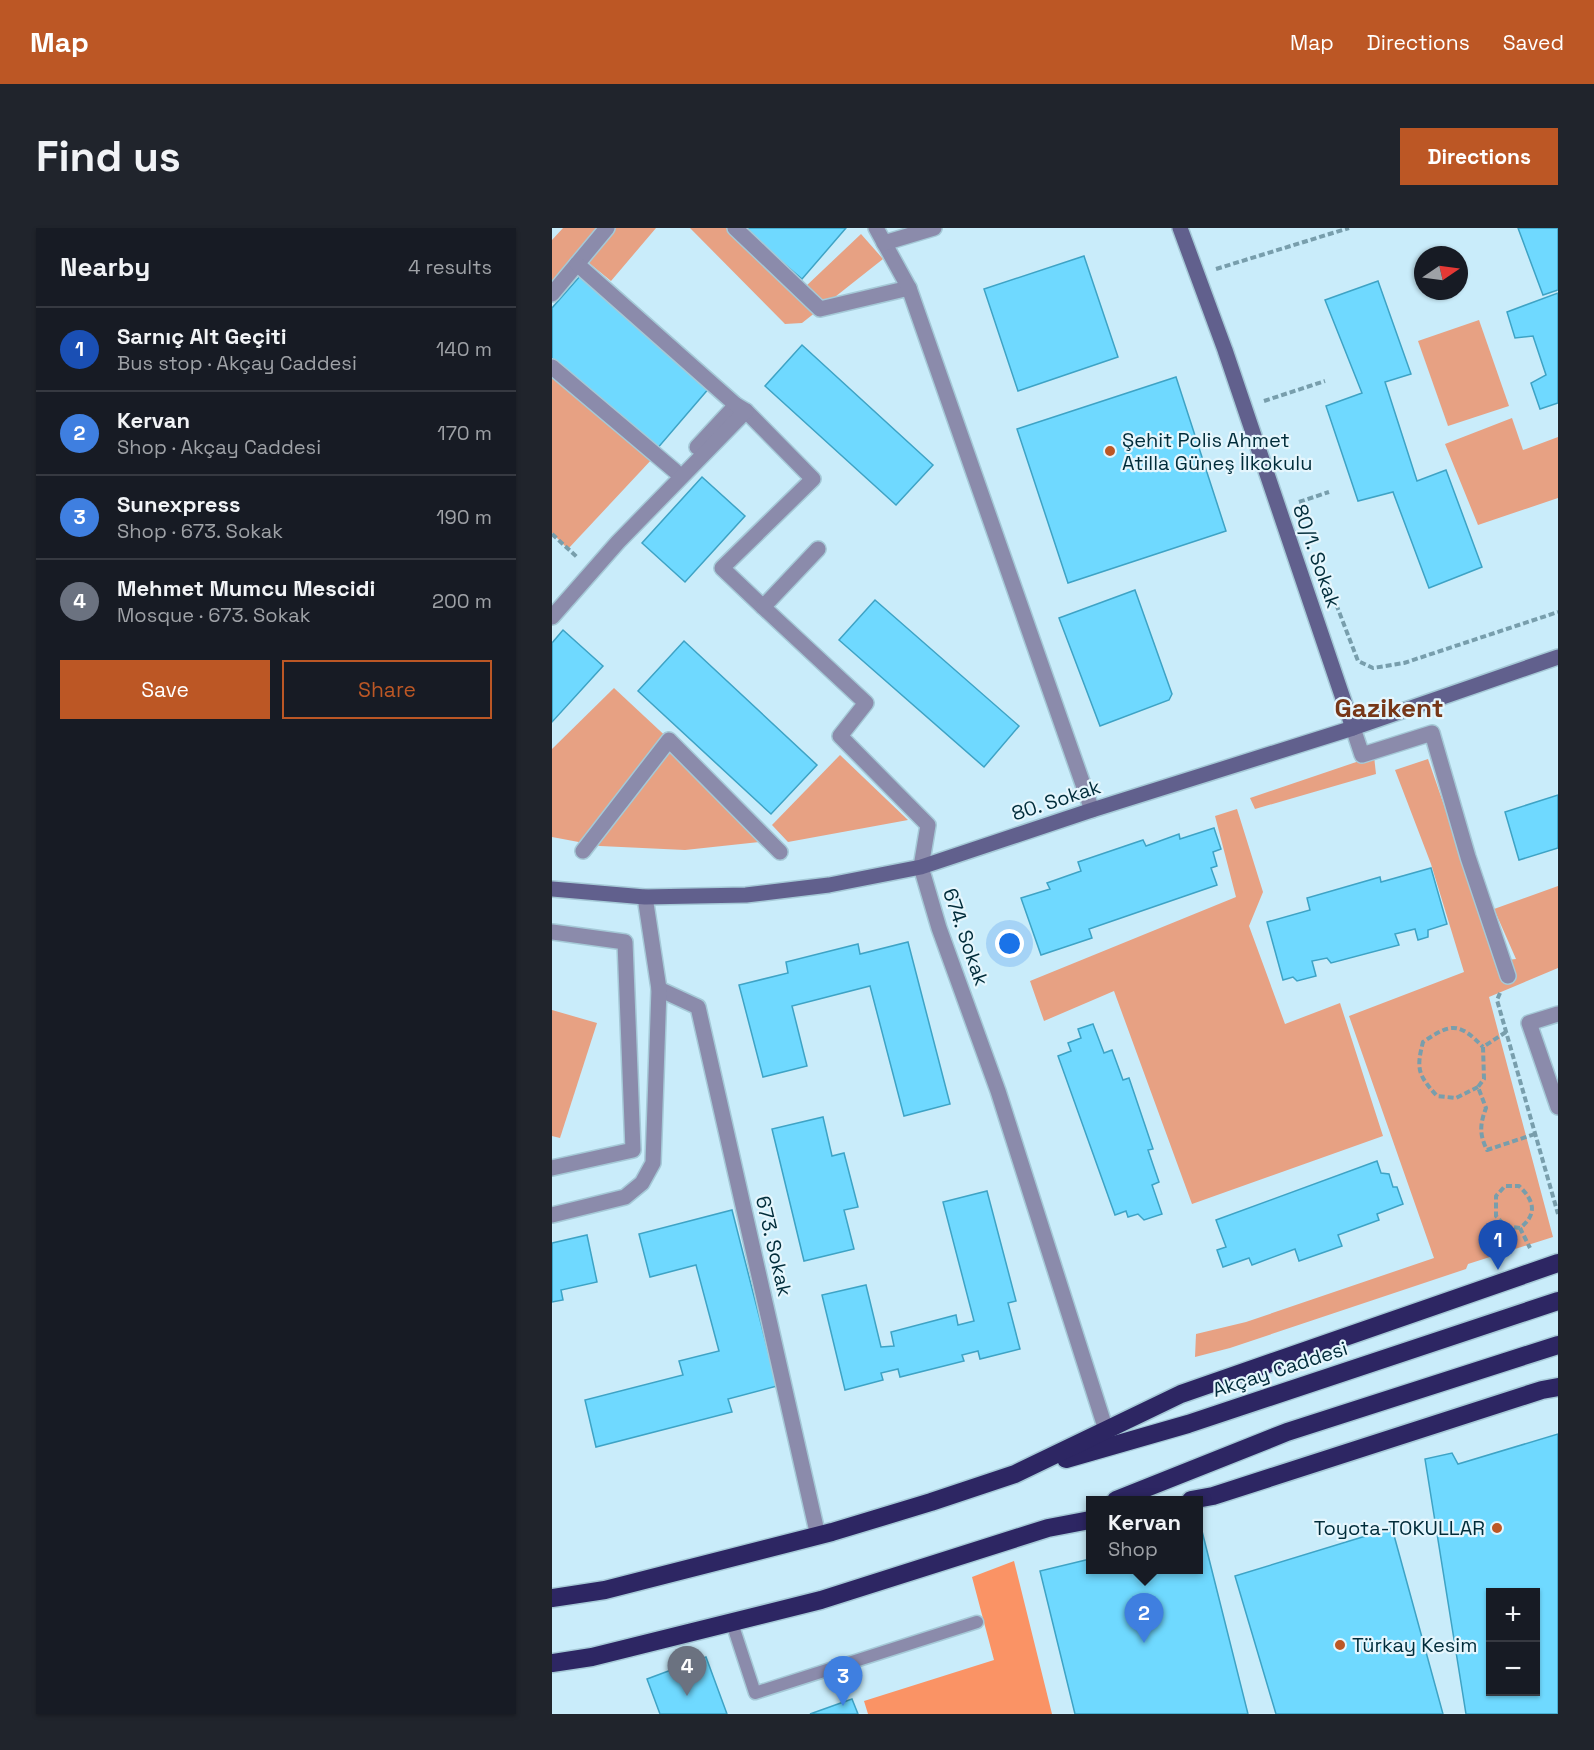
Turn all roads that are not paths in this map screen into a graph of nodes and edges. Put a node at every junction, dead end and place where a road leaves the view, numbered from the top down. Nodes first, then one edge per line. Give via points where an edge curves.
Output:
1 (607, 228) edge
2 (735, 228) edge
3 (876, 228) edge
4 (934, 228) edge
5 (1180, 228) edge
6 (884, 243) junction
7 (577, 264) junction
8 (909, 288) junction
9 (552, 294) edge
10 (552, 367) edge
11 (741, 408) junction
12 (675, 471) junction
13 (818, 549) dead end
14 (552, 607) edge
15 (763, 607) junction
16 (552, 617) edge
17 (1558, 657) edge
18 (1353, 728) junction
19 (1092, 810) junction
20 (583, 851) dead end
21 (780, 852) dead end
22 (921, 867) junction
23 (552, 889) edge
24 (645, 897) junction
25 (552, 932) edge
26 (1508, 976) road end
27 (659, 989) junction
28 (1558, 1014) edge
29 (1558, 1107) edge
30 (552, 1168) edge
31 (552, 1215) edge
32 (1558, 1263) edge
33 (1558, 1300) edge
34 (1558, 1345) edge
35 (1553, 1390) edge
36 (1106, 1430) junction
37 (1015, 1474) junction
38 (1126, 1496) edge
39 (1203, 1498) edge
40 (1086, 1513) edge
41 (1086, 1521) edge
42 (1048, 1528) junction
43 (818, 1536) junction
44 (552, 1598) edge
45 (977, 1622) dead end
46 (732, 1623) junction
47 (552, 1663) edge

1 - 7 street
2 - 8 street via 820,309
3 - 6 street
4 - 6 street
5 - 18 street, 80/1. Sokak
6 - 8 street
7 - 9 street
7 - 11 street
8 - 19 street
10 - 12 street
11 - 12 street
11 - 15 street via 813,479 722,568
11 - 16 street
12 - 14 street
13 - 15 street
15 - 22 street, 674. Sokak via 866,703 840,736 928,825
17 - 18 street, 80. Sokak
18 - 19 street, 80. Sokak
18 - 26 street via 1362,755 1432,733
19 - 22 street, 80. Sokak
20 - 21 street via 669,740
22 - 24 street, 80. Sokak via 830,885 746,895
22 - 36 street, 674. Sokak via 998,1091
23 - 24 street, 80. Sokak
24 - 27 street
25 - 30 street via 625,942 633,1150
27 - 31 street via 653,1163 642,1183 625,1197
27 - 43 street, 673. Sokak via 698,1007
28 - 29 street via 1529,1023
32 - 36 highway via 1181,1394
33 - 37 highway, Akçay Caddesi via 1188,1424
34 - 38 highway via 1287,1432
35 - 39 highway
36 - 37 highway
37 - 43 highway
40 - 42 highway
41 - 42 highway
42 - 46 highway via 820,1600
43 - 44 highway via 606,1590
45 - 46 lane via 755,1693
46 - 47 highway

